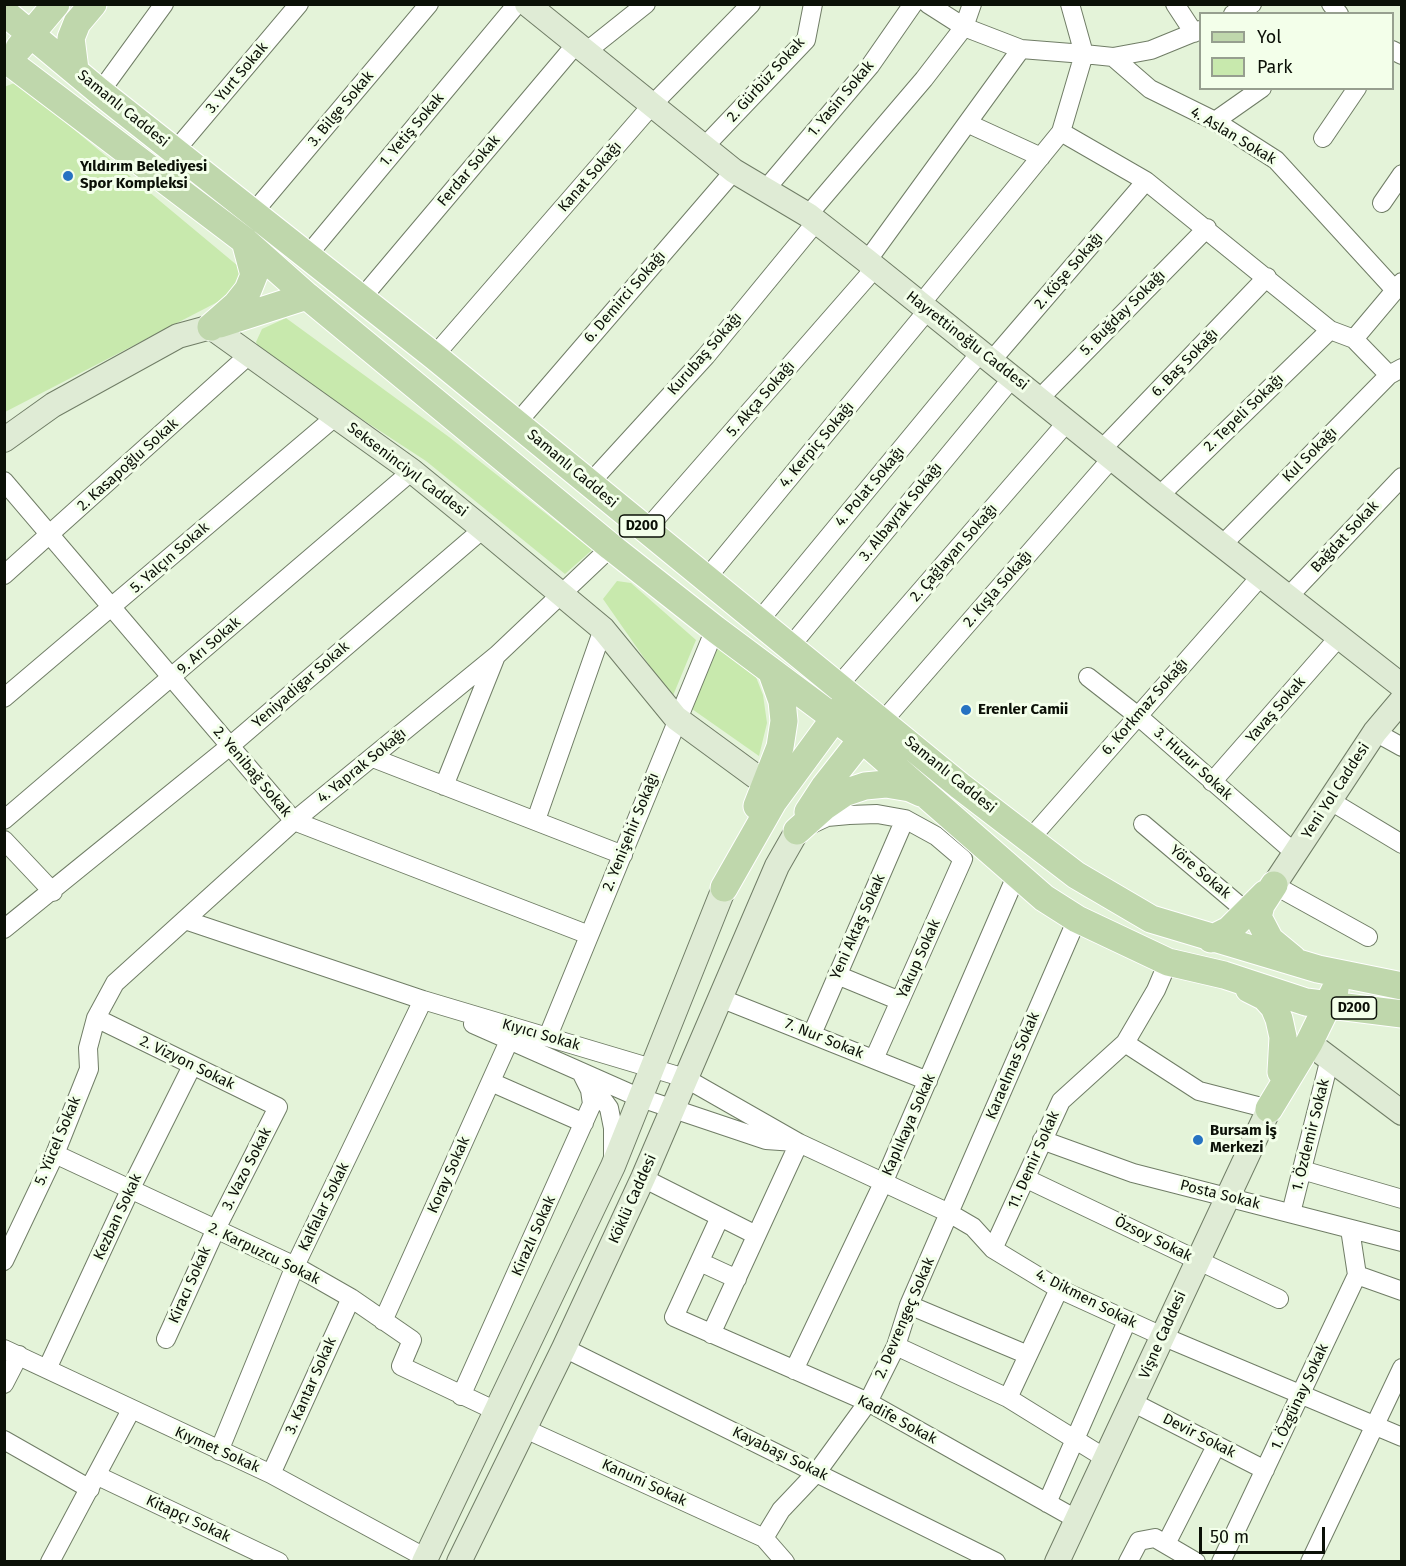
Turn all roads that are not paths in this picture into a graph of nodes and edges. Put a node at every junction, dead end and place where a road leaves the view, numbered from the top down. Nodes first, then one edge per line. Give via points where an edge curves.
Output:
1 (56, 4) edge
2 (93, 4) edge
3 (164, 4) edge
4 (299, 4) edge
5 (429, 4) edge
6 (646, 4) edge
7 (751, 4) edge
8 (813, 4) edge
9 (913, 4) edge
10 (928, 4) edge
11 (972, 4) edge
12 (1070, 4) edge
13 (1175, 4) edge
14 (1252, 4) edge
15 (525, 5) edge
16 (1237, 12) edge
17 (16, 19) edge
18 (963, 27) junction
19 (1197, 31) edge
20 (582, 47) junction
21 (1022, 49) junction
22 (1084, 54) junction
23 (1113, 57) junction
24 (6, 61) edge
25 (75, 70) junction
26 (1259, 90) edge
27 (1356, 90) edge
28 (100, 92) junction
29 (652, 105) junction
30 (1215, 122) junction
31 (969, 124) junction
32 (1061, 132) junction
33 (1323, 138) dead end
34 (704, 147) junction
35 (175, 152) junction
36 (1041, 157) junction
37 (734, 171) junction
38 (1401, 174) edge
39 (1146, 181) junction
40 (765, 189) junction
41 (1382, 203) dead end
42 (253, 213) junction
43 (812, 218) junction
44 (1207, 228) junction
45 (245, 241) junction
46 (307, 256) junction
47 (871, 264) junction
48 (1267, 277) junction
49 (1398, 286) edge
50 (307, 296) junction
51 (360, 299) junction
52 (924, 308) junction
53 (211, 327) junction
54 (1330, 330) junction
55 (1354, 339) junction
56 (250, 354) junction
57 (434, 356) junction
58 (987, 356) junction
59 (1395, 371) edge
60 (1013, 376) junction
61 (1040, 398) junction
62 (335, 417) junction
63 (1068, 421) junction
64 (517, 423) junction
65 (4, 440) edge
66 (1107, 453) junction
67 (412, 471) junction
68 (1401, 477) edge
69 (4, 481) edge
70 (590, 483) junction
71 (1159, 496) junction
72 (483, 529) junction
73 (646, 530) junction
74 (51, 535) junction
75 (1222, 545) junction
76 (612, 547) junction
77 (4, 575) edge
78 (1261, 576) junction
79 (706, 579) junction
80 (561, 596) junction
81 (1288, 597) junction
82 (112, 608) junction
83 (759, 621) junction
84 (603, 629) junction
85 (715, 629) junction
86 (1339, 637) junction
87 (790, 647) junction
88 (497, 655) junction
89 (772, 673) junction
90 (1088, 676) dead end
91 (172, 677) junction
92 (1401, 686) edge
93 (845, 690) junction
94 (4, 698) edge
95 (1401, 700) edge
96 (1138, 716) junction
97 (676, 718) junction
98 (833, 718) junction
99 (881, 719) junction
100 (1375, 732) junction
101 (861, 738) junction
102 (230, 746) junction
103 (1401, 747) edge
104 (373, 758) junction
105 (1212, 782) junction
106 (766, 784) junction
107 (444, 786) junction
108 (924, 795) junction
109 (1329, 800) junction
110 (905, 819) junction
111 (4, 820) edge
112 (536, 820) junction
113 (294, 821) junction
114 (1143, 824) dead end
115 (797, 831) junction
116 (1030, 838) junction
117 (4, 840) edge
118 (1401, 844) edge
119 (1296, 854) junction
120 (623, 855) junction
121 (1016, 876) junction
122 (1274, 885) junction
123 (724, 888) junction
124 (52, 892) junction
125 (1253, 914) junction
126 (1077, 919) junction
127 (185, 920) junction
128 (4, 929) edge
129 (590, 935) junction
130 (1368, 937) dead end
131 (1211, 939) junction
132 (1168, 962) junction
133 (1319, 968) junction
134 (837, 975) junction
135 (1224, 975) junction
136 (1401, 986) edge
137 (720, 998) junction
138 (423, 1000) junction
139 (900, 1001) junction
140 (1317, 1004) junction
141 (1399, 1013) edge
142 (96, 1018) junction
143 (812, 1034) junction
144 (512, 1035) junction
145 (548, 1036) junction
146 (1125, 1043) junction
147 (1320, 1050) junction
148 (874, 1059) junction
149 (192, 1066) junction
150 (650, 1067) junction
151 (1281, 1072) junction
152 (582, 1074) junction
153 (685, 1078) junction
154 (928, 1081) junction
155 (491, 1082) junction
156 (638, 1097) junction
157 (279, 1107) joint
158 (1269, 1109) junction
159 (672, 1110) junction
160 (1401, 1113) edge
161 (584, 1123) junction
162 (1042, 1140) junction
163 (799, 1143) junction
164 (55, 1154) junction
165 (613, 1166) junction
166 (1302, 1170) junction
167 (643, 1178) junction
168 (1027, 1179) junction
169 (884, 1181) junction
170 (131, 1188) junction
171 (1226, 1197) junction
172 (1401, 1199) edge
173 (950, 1212) junction
174 (1291, 1213) junction
175 (720, 1217) junction
176 (1350, 1229) junction
177 (215, 1231) junction
178 (756, 1235) junction
179 (1401, 1242) edge
180 (993, 1249) junction
181 (4, 1261) edge
182 (1196, 1261) junction
183 (700, 1262) junction
184 (296, 1266) junction
185 (1357, 1275) junction
186 (736, 1279) junction
187 (1059, 1289) junction
188 (1401, 1291) edge
189 (351, 1298) junction
190 (1279, 1299) dead end
191 (909, 1305) junction
192 (383, 1321) junction
193 (1128, 1321) junction
194 (711, 1334) junction
195 (1162, 1336) junction
196 (166, 1339) dead end
197 (896, 1346) junction
198 (564, 1348) junction
199 (12, 1352) edge
200 (1028, 1355) junction
201 (1401, 1368) edge
202 (46, 1369) junction
203 (794, 1370) junction
204 (4, 1384) edge
205 (1301, 1394) junction
206 (461, 1396) junction
207 (1008, 1398) junction
208 (868, 1402) junction
209 (1132, 1402) junction
210 (131, 1410) junction
211 (496, 1411) junction
212 (1375, 1425) junction
213 (523, 1428) junction
214 (1401, 1437) edge
215 (4, 1440) edge
216 (1074, 1441) junction
217 (1216, 1446) junction
218 (219, 1451) junction
219 (1105, 1458) junction
220 (1265, 1470) junction
221 (817, 1472) junction
222 (271, 1474) junction
223 (94, 1483) junction
224 (1047, 1503) junction
225 (1076, 1519) junction
226 (764, 1538) junction
227 (1166, 1544) junction
228 (268, 1559) edge
229 (425, 1560) edge
230 (50, 1562) edge
231 (459, 1562) edge
232 (786, 1562) edge
233 (996, 1562) edge
234 (1057, 1562) edge
235 (1128, 1562) edge
236 (1196, 1562) edge
237 (1221, 1562) edge
238 (1310, 1562) edge

1 - 17 main road
2 - 25 main road via 77,23 71,38
3 - 28 street
4 - 35 street, 3. Yurt Sokak
5 - 42 street, 3. Bilge Sokak
6 - 20 street, Ferdar Sokak
7 - 29 street, Kanat Sokağı
8 - 34 street, 2. Gürbüz Sokak via 806,40
9 - 40 street, 1. Yasin Sokak via 870,66
10 - 18 street
11 - 18 street, Kurubaş Sokağı
12 - 22 street
13 - 19 street
14 - 16 street
15 - 20 main road, Hayrettinoğlu Caddesi
15 - 46 street, 1. Yetiş Sokak
17 - 24 main road
17 - 25 main road, Samanlı Caddesi / D200
18 - 21 street
18 - 43 street, Kurubaş Sokağı
19 - 23 street via 1151,50
20 - 29 main road, Hayrettinoğlu Caddesi
20 - 51 street, Ferdar Sokak
21 - 22 street
21 - 31 street, 5. Akça Sokağı
22 - 23 street
22 - 32 street, 4. Kerpiç Sokağı
23 - 30 street, 4. Aslan Sokak via 1150,89
24 - 45 main road, Samanlı Caddesi / D200
25 - 28 main road, Samanlı Caddesi / D200
26 - 30 street
27 - 33 street
28 - 35 main road, Samanlı Caddesi / D200
29 - 34 main road, Hayrettinoğlu Caddesi
29 - 57 street, Kanat Sokağı
30 - 49 street, 4. Aslan Sokak via 1276,160
31 - 36 street
31 - 47 street, 5. Akça Sokağı
32 - 36 street, 4. Kerpiç Sokağı
32 - 39 street
34 - 37 main road, Hayrettinoğlu Caddesi
35 - 42 main road, Samanlı Caddesi / D200
36 - 52 street, 4. Kerpiç Sokağı
37 - 40 main road, Hayrettinoğlu Caddesi
37 - 64 street, 6. Demirci Sokağı
38 - 41 street
39 - 44 street
39 - 58 street, 2. Köşe Sokağı
40 - 43 main road, Hayrettinoğlu Caddesi
42 - 46 main road, Samanlı Caddesi / D200
43 - 47 main road, Hayrettinoğlu Caddesi
43 - 70 street, Kurubaş Sokağı via 706,356
44 - 48 street
44 - 61 street, 5. Buğday Sokağı
45 - 50 main road, Samanlı Caddesi / D200
45 - 53 main road via 254,275 236,305
46 - 51 main road, Samanlı Caddesi / D200
47 - 52 main road, Hayrettinoğlu Caddesi
47 - 73 street, 5. Akça Sokağı
48 - 54 street
48 - 66 street, 6. Baş Sokağı
49 - 55 street
50 - 53 main road
50 - 76 main road, Samanlı Caddesi / D200
51 - 57 main road, Samanlı Caddesi / D200
52 - 58 main road, Hayrettinoğlu Caddesi
52 - 79 street, 4. Kerpiç Sokağı
53 - 56 main road, Sekseninciyıl Caddesi
53 - 65 main road via 178,336 53,405
54 - 55 street
54 - 71 street, 2. Tepeli Sokağı
55 - 59 street
56 - 62 main road, Sekseninciyıl Caddesi
56 - 74 street, 2. Kasapoğlu Sokak
57 - 64 main road, Samanlı Caddesi / D200
58 - 60 main road, Hayrettinoğlu Caddesi
58 - 83 street, 4. Polat Sokağı
59 - 75 street, Kul Sokağı
60 - 61 main road, Hayrettinoğlu Caddesi
60 - 87 street, 3. Albayrak Sokağı
61 - 63 main road, Hayrettinoğlu Caddesi
62 - 67 main road, Sekseninciyıl Caddesi
62 - 82 street, 5. Yalçın Sokak
63 - 66 main road, Hayrettinoğlu Caddesi
63 - 93 street, 2. Çağlayan Sokağı
64 - 70 main road, Samanlı Caddesi / D200
66 - 71 main road, Hayrettinoğlu Caddesi
66 - 99 street, 2. Kışla Sokağı
67 - 72 main road, Sekseninciyıl Caddesi
67 - 91 street, 9. Arı Sokak
68 - 81 street, Bağdat Sokak
69 - 74 street, 2. Yenibağ Sokak
70 - 73 main road, Samanlı Caddesi / D200
71 - 75 main road, Hayrettinoğlu Caddesi
72 - 80 main road, Sekseninciyıl Caddesi
72 - 102 street, Yeniyadigar Sokak
73 - 79 main road, Samanlı Caddesi / D200
74 - 77 street, 2. Kasapoğlu Sokak
74 - 82 street, 2. Yenibağ Sokak
75 - 78 main road, Hayrettinoğlu Caddesi
76 - 80 street, 4. Yaprak Sokağı
76 - 85 main road, Samanlı Caddesi / D200
78 - 81 main road, Hayrettinoğlu Caddesi
78 - 96 street, 6. Korkmaz Sokağı
79 - 83 main road, Samanlı Caddesi / D200
80 - 84 main road, Sekseninciyıl Caddesi
80 - 88 street, 4. Yaprak Sokağı
81 - 86 main road, Hayrettinoğlu Caddesi
82 - 91 street, 2. Yenibağ Sokak
82 - 94 street, 5. Yalçın Sokak
83 - 87 main road, Samanlı Caddesi / D200
84 - 97 main road, Sekseninciyıl Caddesi
84 - 112 street
85 - 89 main road, Samanlı Caddesi / D200
85 - 97 street, 2. Yenişehir Sokağı
86 - 92 main road, Hayrettinoğlu Caddesi
86 - 105 street, Yavaş Sokak
87 - 93 main road, Samanlı Caddesi / D200
88 - 104 street, 4. Yaprak Sokağı
88 - 107 street
89 - 98 main road, Samanlı Caddesi / D200
89 - 106 main road via 784,721 780,747
90 - 96 street, 3. Huzur Sokak
91 - 102 street, 2. Yenibağ Sokak
91 - 111 street, 9. Arı Sokak
93 - 98 main road
93 - 99 main road, Samanlı Caddesi / D200
95 - 100 main road, Yeni Yol Caddesi
96 - 105 street, 3. Huzur Sokak
96 - 116 street, 6. Korkmaz Sokağı
97 - 106 main road, Sekseninciyıl Caddesi
97 - 120 street, 2. Yenişehir Sokağı
98 - 101 main road, Samanlı Caddesi / D200
98 - 123 main road via 773,801
99 - 101 main road
99 - 116 main road, Samanlı Caddesi / D200 via 960,786
100 - 103 street
100 - 109 main road, Yeni Yol Caddesi
101 - 108 main road, Samanlı Caddesi / D200
101 - 115 main road
102 - 113 street, 2. Yenibağ Sokak
102 - 124 street, Yeniyadigar Sokak
104 - 107 street
104 - 113 street, 4. Yaprak Sokağı
105 - 119 street, 3. Huzur Sokak
106 - 123 main road
107 - 112 street
108 - 115 main road via 894,785 865,786 844,793
108 - 121 main road, Samanlı Caddesi / D200
109 - 118 street
109 - 119 main road, Yeni Yol Caddesi
110 - 115 street via 877,814 827,817
110 - 134 street, Yeni Aktaş Sokak
110 - 139 street, Yakup Sokak via 936,836 963,859
112 - 120 street
113 - 127 street, 4. Yaprak Sokağı
113 - 129 street, 2. Yenibağ Sokak
114 - 125 street, Yöre Sokak
115 - 137 main road, Köklü Caddesi via 777,866
116 - 131 main road, Samanlı Caddesi / D200 via 1076,875 1125,905 1151,919
117 - 124 street
119 - 122 main road, Yeni Yol Caddesi
120 - 129 street, 2. Yenişehir Sokağı
121 - 126 main road, Samanlı Caddesi / D200
121 - 154 street, Kaplıkaya Sokak
122 - 125 main road
122 - 130 street
123 - 150 main road
124 - 128 street, Yeniyadigar Sokak
125 - 131 main road
125 - 133 main road via 1270,940
126 - 132 main road, Samanlı Caddesi / D200
126 - 173 street, Karaelmas Sokak
127 - 138 street, Kıyıcı Sokak
127 - 142 street, 4. Yaprak Sokağı via 115,983
129 - 145 street, 2. Yenişehir Sokağı
131 - 133 main road, Samanlı Caddesi / D200
132 - 135 main road, Samanlı Caddesi / D200
132 - 146 street, 11. Demir Sokak
133 - 136 main road, D200
133 - 140 main road
134 - 139 street
134 - 143 street, Yeni Aktaş Sokak
135 - 140 main road, Samanlı Caddesi / D200
135 - 151 main road via 1265,997 1274,1007 1283,1037
137 - 143 street, 7. Nur Sokak
137 - 153 main road, Köklü Caddesi
138 - 144 street, Kıyıcı Sokak
138 - 184 street, Kalfalar Sokak
139 - 148 street, Yakup Sokak
140 - 141 main road, D200
140 - 147 main road
140 - 151 main road
141 - 147 main road via 1350,1014
142 - 149 street, 2. Vizyon Sokak
142 - 164 street, 5. Yücel Sokak via 88,1048 89,1069
143 - 148 street, 7. Nur Sokak
144 - 145 street, Kıyıcı Sokak
144 - 152 street
144 - 155 street, Koray Sokak
145 - 150 street, Kıyıcı Sokak
146 - 158 street via 1199,1090
146 - 162 street, 11. Demir Sokak via 1061,1101
147 - 158 main road
147 - 160 main road
147 - 166 street, 1. Özdemir Sokak
148 - 154 street, 7. Nur Sokak
149 - 157 street, 2. Vizyon Sokak
149 - 170 street, Kezban Sokak
150 - 153 street, Kıyıcı Sokak
150 - 156 main road
151 - 158 main road
152 - 156 street
152 - 161 street, Kirazlı Sokak via 592,1104
152 - 165 street via 597,1088 609,1108
153 - 159 main road, Köklü Caddesi
153 - 163 street, Kıyıcı Sokak
154 - 169 street, Kaplıkaya Sokak
155 - 161 street
155 - 192 street, Koray Sokak
156 - 159 street
156 - 165 main road
157 - 177 street, 3. Vazo Sokak
158 - 171 main road, Vişne Caddesi
159 - 163 street via 766,1140
159 - 167 main road, Köklü Caddesi
161 - 206 street, Kirazlı Sokak
162 - 168 street, 11. Demir Sokak
162 - 171 street, Posta Sokak via 1133,1173
163 - 169 street, Kıyıcı Sokak
163 - 178 street
164 - 170 street, 2. Karpuzcu Sokak
164 - 181 street, 5. Yücel Sokak
165 - 211 main road
166 - 172 street
166 - 174 street, 1. Özdemir Sokak
167 - 175 street
167 - 198 main road, Köklü Caddesi
168 - 180 street, 11. Demir Sokak
168 - 182 street, Özsoy Sokak
169 - 173 street, 4. Dikmen Sokak
169 - 203 street, Kaplıkaya Sokak
170 - 177 street, 2. Karpuzcu Sokak
170 - 202 street, Kezban Sokak
171 - 174 street, Posta Sokak
171 - 182 main road, Vişne Caddesi
173 - 180 street, 4. Dikmen Sokak via 973,1227
173 - 191 street, 2. Devrengeç Sokak
174 - 176 street, Posta Sokak
175 - 178 street
175 - 183 street
176 - 179 street, Posta Sokak
176 - 185 street
177 - 184 street, 2. Karpuzcu Sokak
177 - 196 street, Kiracı Sokak
178 - 186 street
180 - 187 street, 4. Dikmen Sokak
182 - 190 street, Özsoy Sokak
182 - 195 main road, Vişne Caddesi
183 - 186 street
183 - 194 street, Kadife Sokak via 674,1317
184 - 189 street, 2. Karpuzcu Sokak
184 - 218 street, Kalfalar Sokak
185 - 188 street
185 - 205 street, 1. Özgünay Sokak
186 - 194 street
187 - 193 street, 4. Dikmen Sokak
187 - 200 street
189 - 192 street, 2. Karpuzcu Sokak
189 - 222 street, 3. Kantar Sokak
191 - 197 street, 2. Devrengeç Sokak
191 - 200 street
192 - 206 street, 2. Karpuzcu Sokak via 412,1340 401,1366
193 - 195 street, 4. Dikmen Sokak
193 - 216 street
194 - 203 street, Kadife Sokak
195 - 205 street, 4. Dikmen Sokak
195 - 209 main road, Vişne Caddesi
197 - 207 street
197 - 208 street, 2. Devrengeç Sokak
198 - 213 main road, Köklü Caddesi
198 - 221 street, Kayabaşı Sokak
199 - 202 street, Kıymet Sokak
199 - 204 street
200 - 207 street
201 - 212 street
202 - 210 street, Kıymet Sokak
203 - 208 street, Kadife Sokak
205 - 212 street, 4. Dikmen Sokak
205 - 220 street, 1. Özgünay Sokak
206 - 211 street, 2. Karpuzcu Sokak
207 - 216 street
208 - 221 street, 2. Devrengeç Sokak
208 - 224 street, Kadife Sokak
209 - 217 street, Devir Sokak
209 - 219 main road, Vişne Caddesi
210 - 218 street, Kıymet Sokak
210 - 223 street
211 - 229 main road
212 - 214 street, 4. Dikmen Sokak
212 - 238 street
213 - 226 street, Kanuni Sokak
213 - 231 main road, Köklü Caddesi
215 - 223 street, Kitapçı Sokak
216 - 219 street
216 - 224 street
217 - 220 street, Devir Sokak
217 - 227 street
218 - 222 street, Kıymet Sokak
219 - 225 main road, Vişne Caddesi
220 - 237 street, 1. Özgünay Sokak
221 - 226 street, 2. Devrengeç Sokak via 781,1510
221 - 233 street, Kayabaşı Sokak
222 - 229 street, Kıymet Sokak
223 - 228 street, Kitapçı Sokak
223 - 230 street
224 - 225 street, Kadife Sokak
225 - 234 main road, Vişne Caddesi
226 - 232 street
227 - 235 street via 1155,1538 1139,1541
227 - 236 street

